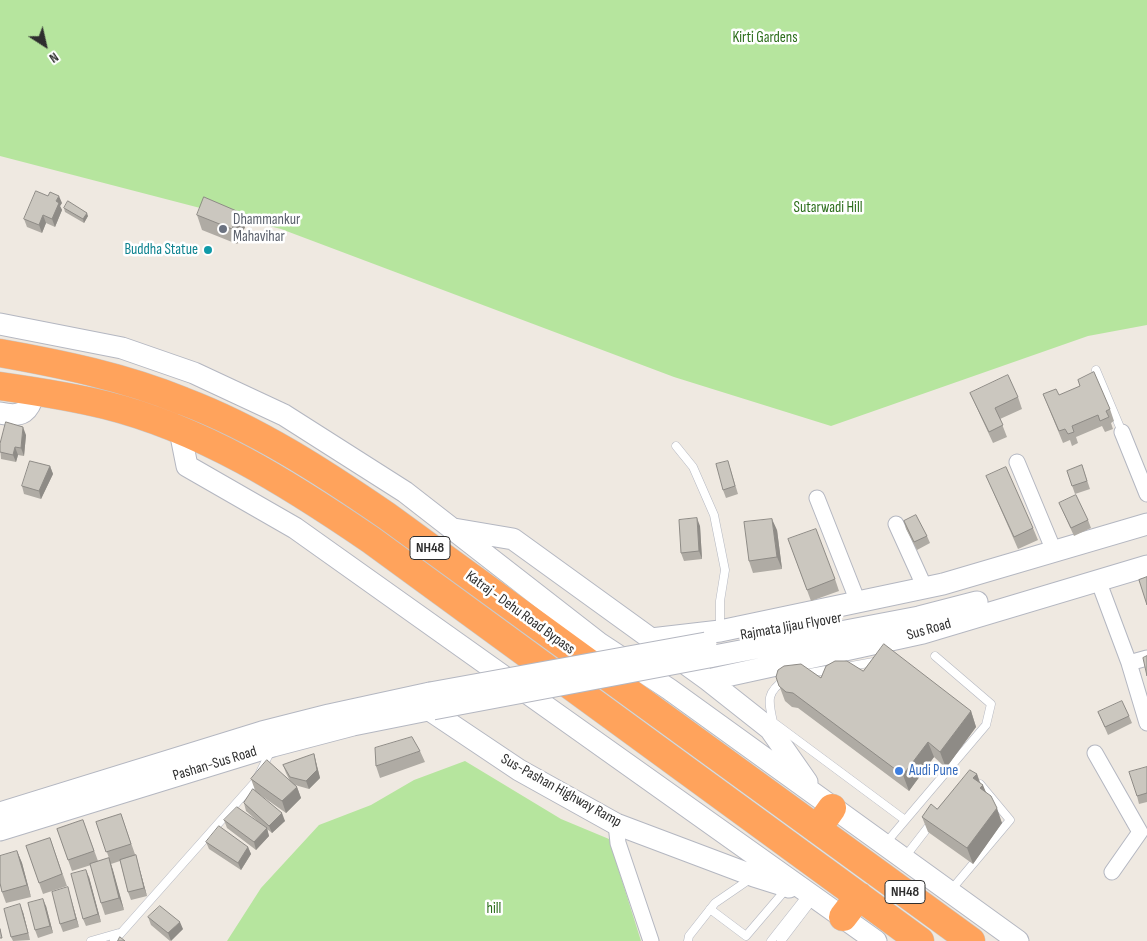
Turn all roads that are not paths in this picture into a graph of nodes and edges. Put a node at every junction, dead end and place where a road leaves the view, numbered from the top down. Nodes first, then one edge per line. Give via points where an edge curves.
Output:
1 (0, 324) edge
2 (0, 352) edge
3 (1096, 370) dead end
4 (0, 386) edge
5 (35, 391) junction
6 (0, 413) edge
7 (180, 431) junction
8 (1122, 432) joint
9 (676, 446) dead end
10 (1017, 462) dead end
11 (1147, 494) edge
12 (817, 498) dead end
13 (896, 524) dead end
14 (1147, 524) edge
15 (451, 528) junction
16 (1147, 538) edge
17 (1054, 551) junction
18 (1147, 551) edge
19 (1147, 566) edge
20 (1098, 580) junction
21 (925, 588) junction
22 (858, 602) junction
23 (651, 639) junction
24 (712, 644) junction
25 (935, 656) dead end
26 (1147, 658) edge
27 (881, 661) edge
28 (1129, 663) junction
29 (708, 680) junction
30 (430, 704) junction
31 (1147, 723) edge
32 (273, 746) junction
33 (1095, 753) dead end
34 (976, 780) edge
35 (822, 811) junction
36 (0, 813) edge
37 (935, 818) edge
38 (905, 820) junction
39 (616, 824) junction
40 (1144, 828) edge
41 (0, 830) edge
42 (885, 844) junction
43 (904, 858) junction
44 (1112, 872) dead end
45 (754, 876) junction
46 (950, 891) junction
47 (804, 892) junction
48 (851, 906) junction
49 (710, 909) junction
50 (119, 933) junction
51 (91, 941) edge
52 (114, 941) edge
53 (651, 941) edge
54 (688, 941) edge
55 (771, 941) edge
56 (781, 941) edge
57 (876, 941) edge
58 (920, 941) edge
59 (971, 941) edge
60 (1018, 941) edge

1 - 15 street via 122,348 242,394 284,415 405,492
2 - 35 highway, Katraj - Dehu Road Bypass / NH48 via 114,377 183,400 299,458
3 - 8 lane
4 - 5 highway, Katraj - Dehu Road Bypass / NH48
5 - 6 street via 30,407 24,412 12,416
5 - 7 highway, Katraj - Dehu Road Bypass / NH48 via 106,405
7 - 47 street via 187,466 295,528 572,723
7 - 48 highway, Katraj - Dehu Road Bypass / NH48 via 256,467 314,501
8 - 11 street
9 - 24 lane via 693,467 714,515 725,570
10 - 17 street
12 - 22 street
13 - 21 street
14 - 17 street
15 - 23 street via 513,539
15 - 35 street via 599,643 669,689
16 - 24 street, Rajmata Jijau Flyover via 1008,580 907,606
17 - 21 street
18 - 24 street, Rajmata Jijau Flyover via 919,617
19 - 20 street, Sus Road
20 - 28 street
20 - 29 street, Sus Road via 915,635
21 - 22 street
22 - 24 street
23 - 24 street
23 - 29 street
24 - 30 street, Rajmata Jijau Flyover, bridge
25 - 38 lane via 991,704 986,725
26 - 28 street
27 - 38 lane via 789,677 774,687 768,702 773,722
28 - 31 street
29 - 35 street via 770,729
30 - 32 street, Pashan-Sus Road
30 - 36 street, Pashan-Sus Road via 329,715 262,732
30 - 39 street, Sus-Pashan Highway Ramp via 456,730
32 - 41 street, Pashan-Sus Road
32 - 50 lane via 256,781
33 - 40 street
34 - 46 lane via 1010,820
35 - 42 street
35 - 59 highway, Katraj - Dehu Road Bypass / NH48
37 - 43 lane
38 - 42 lane
39 - 45 street, Sus-Pashan Highway Ramp
39 - 53 street via 618,844
40 - 44 street
42 - 43 street
43 - 46 street
45 - 47 street, Sus-Pashan Highway Ramp
45 - 49 lane
46 - 60 street
47 - 48 street
47 - 49 lane via 746,936
47 - 55 lane
47 - 56 lane
48 - 57 street
48 - 58 highway, Katraj - Dehu Road Bypass / NH48
49 - 54 lane
50 - 51 lane
50 - 52 lane

